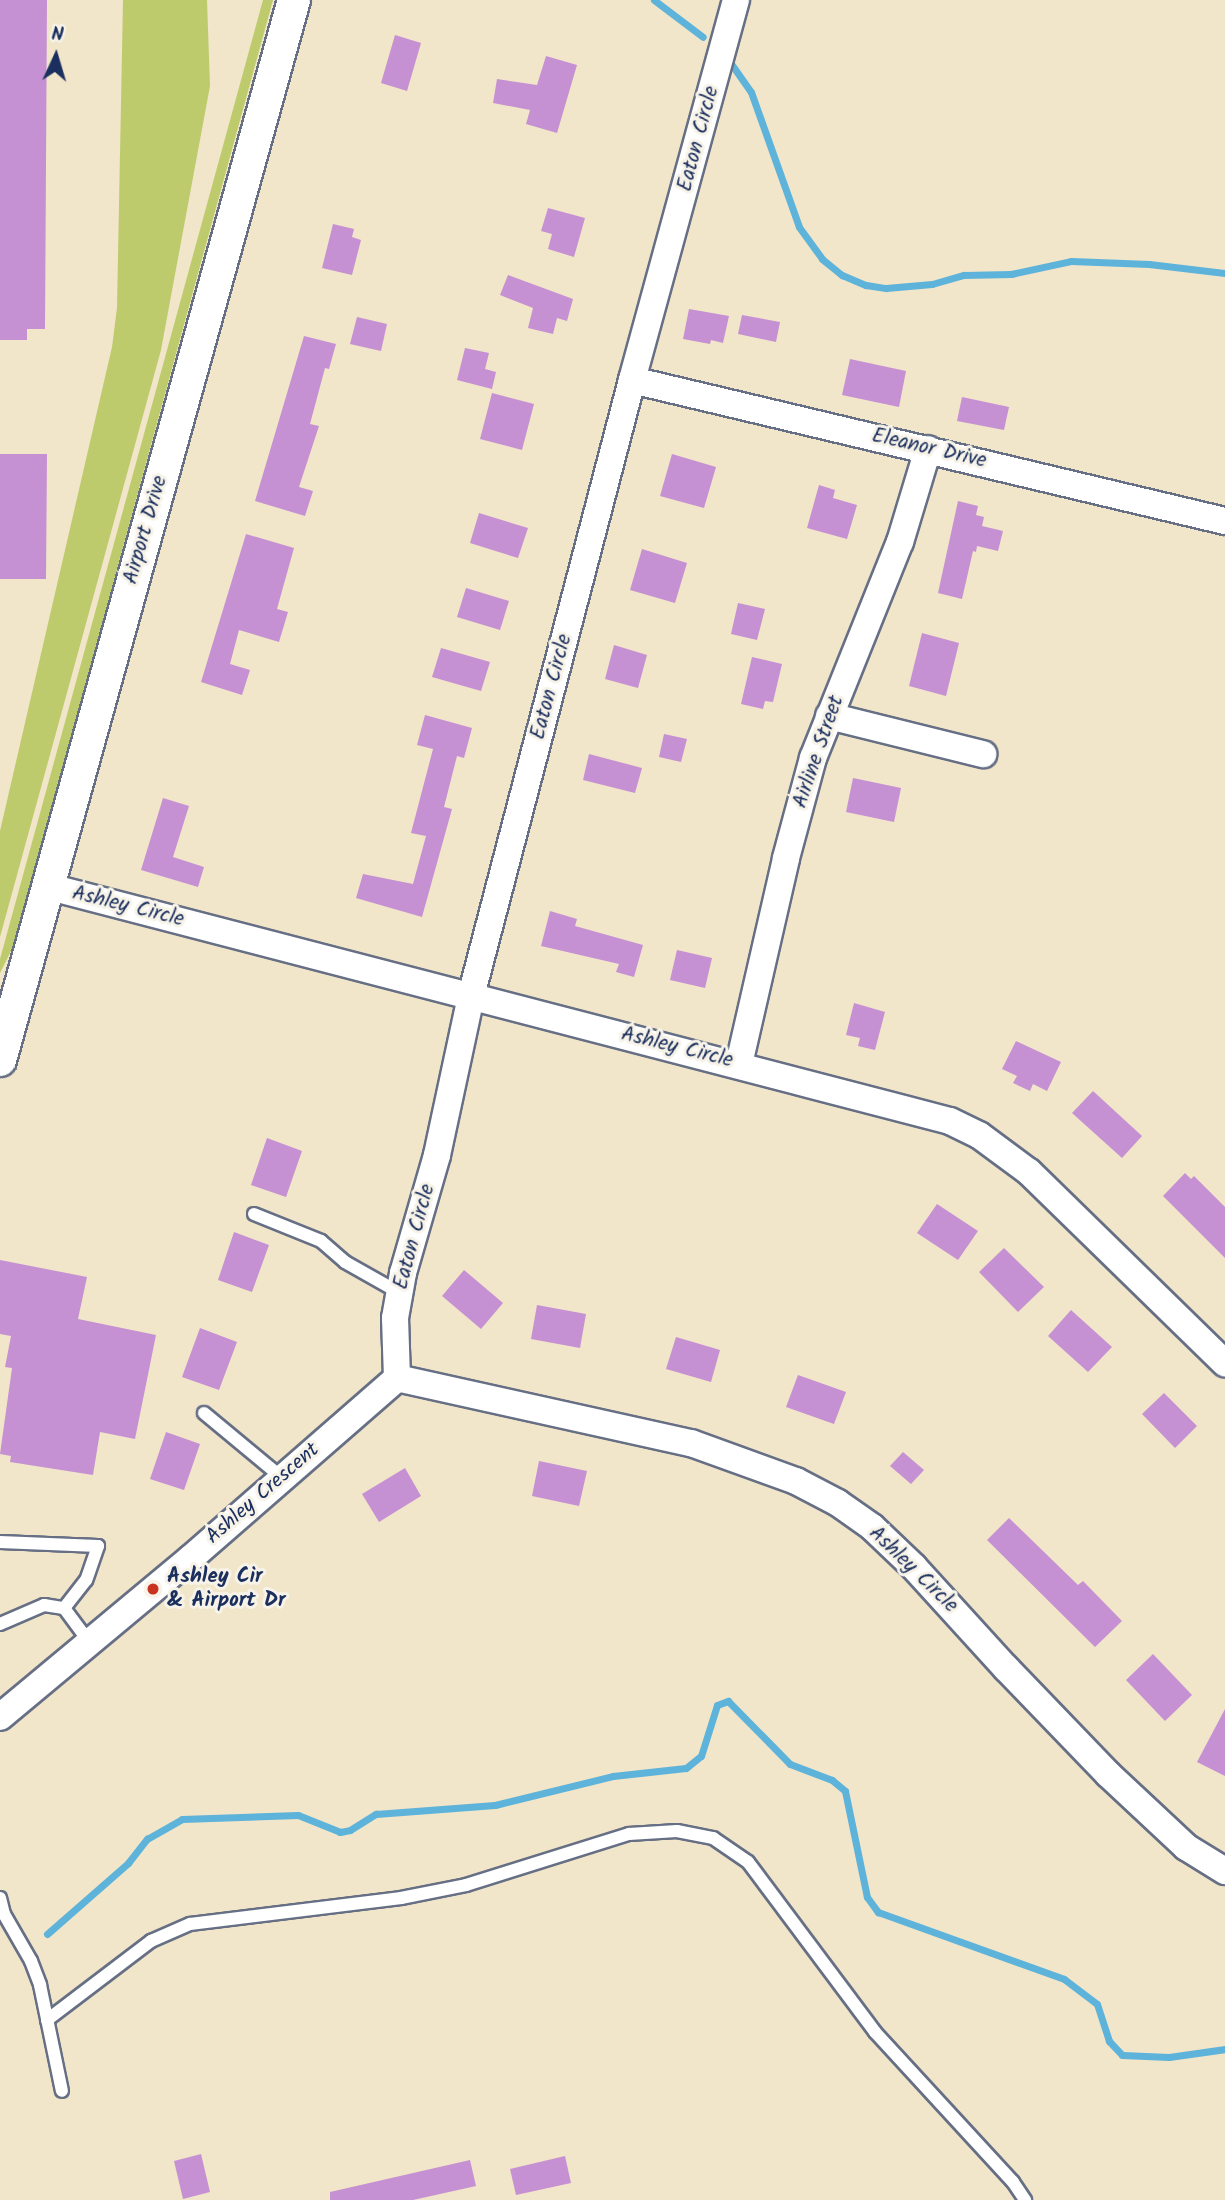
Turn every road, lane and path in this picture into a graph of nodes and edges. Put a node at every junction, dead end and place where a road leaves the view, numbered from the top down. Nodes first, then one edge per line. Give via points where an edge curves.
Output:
1 (295, 0) edge
2 (736, 0) edge
3 (632, 380) junction
4 (928, 449) junction
5 (1225, 521) edge
6 (829, 716) junction
7 (983, 754) dead end
8 (46, 886) junction
9 (471, 996) junction
10 (7, 1006) edge
11 (0, 1060) edge
12 (739, 1064) junction
13 (254, 1214) dead end
14 (400, 1293) junction
15 (1225, 1363) edge
16 (397, 1378) junction
17 (204, 1413) dead end
18 (281, 1477) junction
19 (0, 1542) edge
20 (64, 1608) junction
21 (0, 1624) edge
22 (90, 1643) junction
23 (0, 1717) edge
24 (1225, 1871) edge
25 (0, 1898) edge
26 (47, 2020) junction
27 (62, 2091) dead end
28 (1025, 2200) edge

1 - 8 street, Airport Drive
2 - 3 street, Eaton Circle
3 - 4 street, Eleanor Drive
3 - 9 street, Eaton Circle
4 - 5 street, Eleanor Drive
4 - 6 street, Airline Street via 900,542
6 - 7 street
6 - 12 street, Airline Street via 786,858
8 - 9 street, Ashley Circle
8 - 10 street, Airport Drive
9 - 12 street, Ashley Circle
9 - 14 street, Eaton Circle via 437,1155
10 - 11 street, Airport Drive
12 - 15 street, Ashley Circle via 950,1121 979,1135 1030,1172
13 - 14 lane via 321,1241 345,1262
14 - 16 street, Eaton Circle via 395,1318
16 - 18 street, Ashley Crescent
16 - 24 street, Ashley Circle via 691,1443 796,1481 838,1503 872,1527 914,1567 1108,1774 1186,1847
17 - 18 lane
18 - 22 street, Ashley Crescent
19 - 20 lane via 97,1546 86,1580
20 - 21 lane via 44,1605
20 - 22 lane
22 - 23 street, Ashley Crescent
25 - 26 lane via 30,1961
26 - 27 lane
26 - 28 lane via 151,1941 190,1924 401,1898 466,1885 629,1834 677,1831 713,1838 748,1862 875,2032

